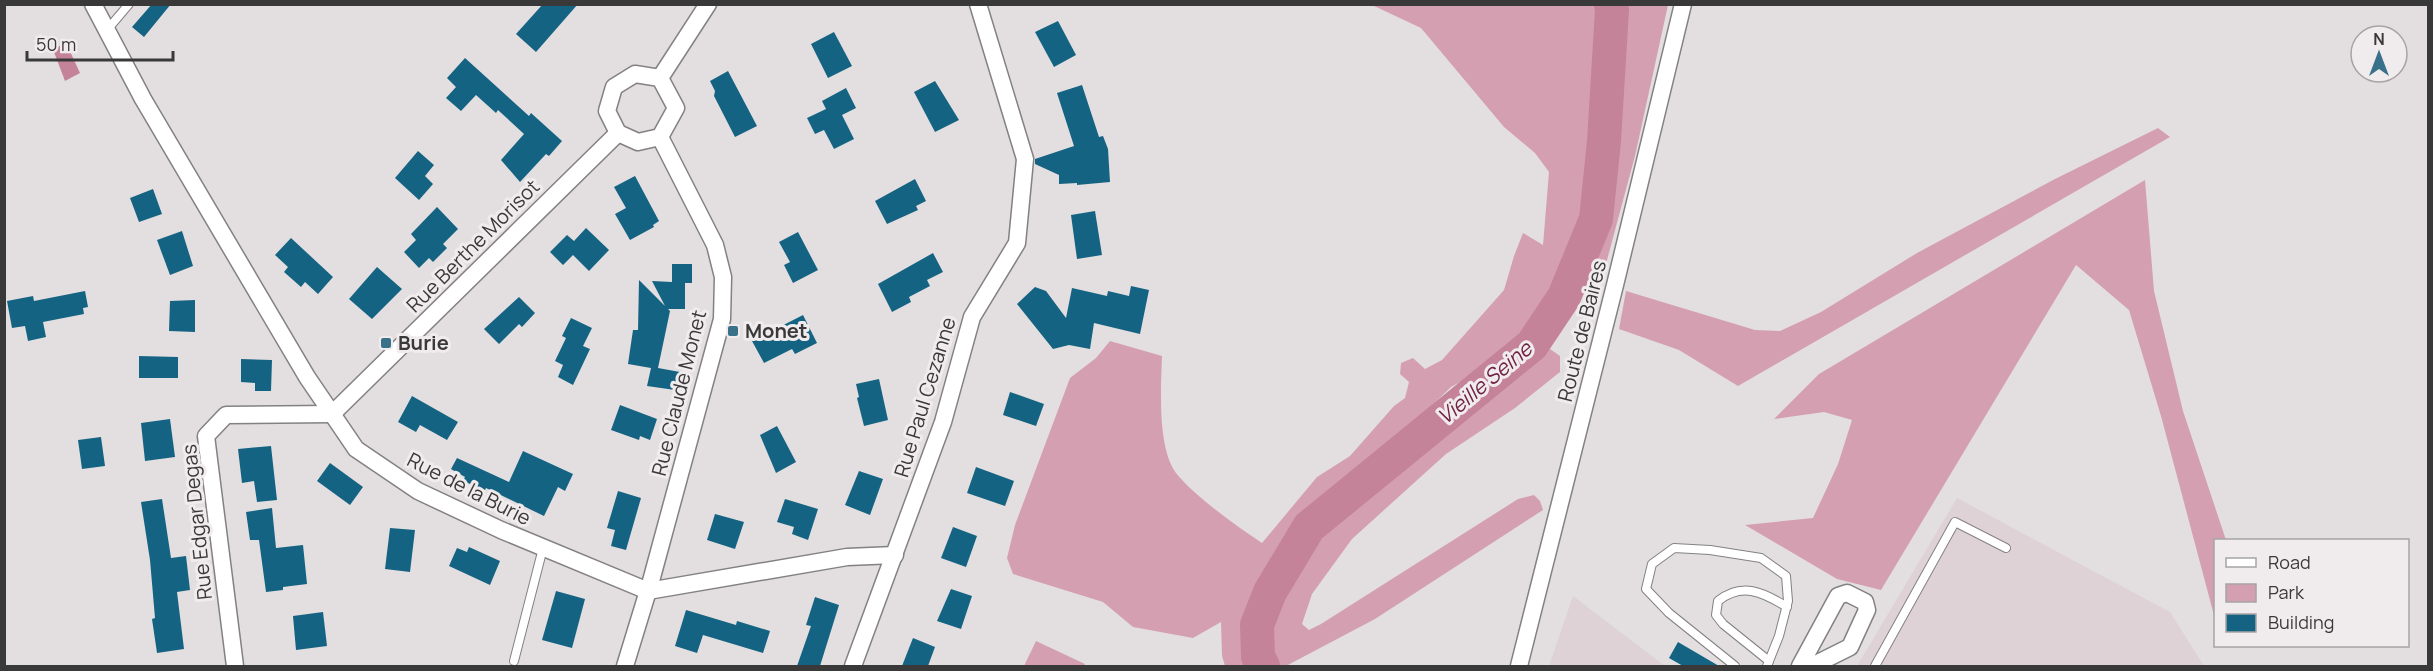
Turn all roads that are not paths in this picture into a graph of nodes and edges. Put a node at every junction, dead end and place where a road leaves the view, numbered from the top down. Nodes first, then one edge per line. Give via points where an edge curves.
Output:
1 (93, 4) edge
2 (129, 4) edge
3 (708, 4) edge
4 (978, 4) edge
5 (1683, 4) edge
6 (106, 30) junction
7 (660, 78) junction
8 (618, 134) junction
9 (660, 137) junction
10 (332, 414) junction
11 (543, 548) junction
12 (2006, 548) dead end
13 (895, 555) junction
14 (648, 591) junction
15 (1787, 607) junction
16 (514, 661) dead end
17 (1768, 664) edge
18 (234, 666) edge
19 (625, 666) edge
20 (853, 666) edge
21 (1519, 666) edge
22 (1735, 666) edge
23 (1800, 666) edge
24 (1812, 666) edge
25 (1875, 666) edge

1 - 6 street, Rue de la Burie
2 - 6 lane
3 - 7 street
4 - 13 street, Rue Paul Cezanne via 1025,159 1017,243 972,316 943,422
5 - 21 street, Route de Baires
6 - 10 street, Rue de la Burie via 307,378
7 - 8 street via 635,74 614,87 607,111
7 - 9 street via 676,108
8 - 9 street via 638,142
8 - 10 street, Rue Berthe Morisot
9 - 14 street, Rue Claude Monet via 715,245 723,277 722,319
10 - 11 street, Rue de la Burie via 356,449 418,491
10 - 18 street, Rue Edgar Degas via 226,415 206,436
11 - 14 street, Rue de la Burie
11 - 16 lane
12 - 25 lane via 1955,522
13 - 14 street via 847,557
13 - 20 street, Rue Paul Cezanne
14 - 19 street, Rue Claude Monet
15 - 17 lane
15 - 17 lane via 1753,590 1729,592 1718,601 1716,615 1723,624
15 - 22 lane via 1786,576 1761,558 1674,548 1652,564 1646,590
23 - 24 street via 1839,596 1847,593 1865,602 1868,609 1850,647

